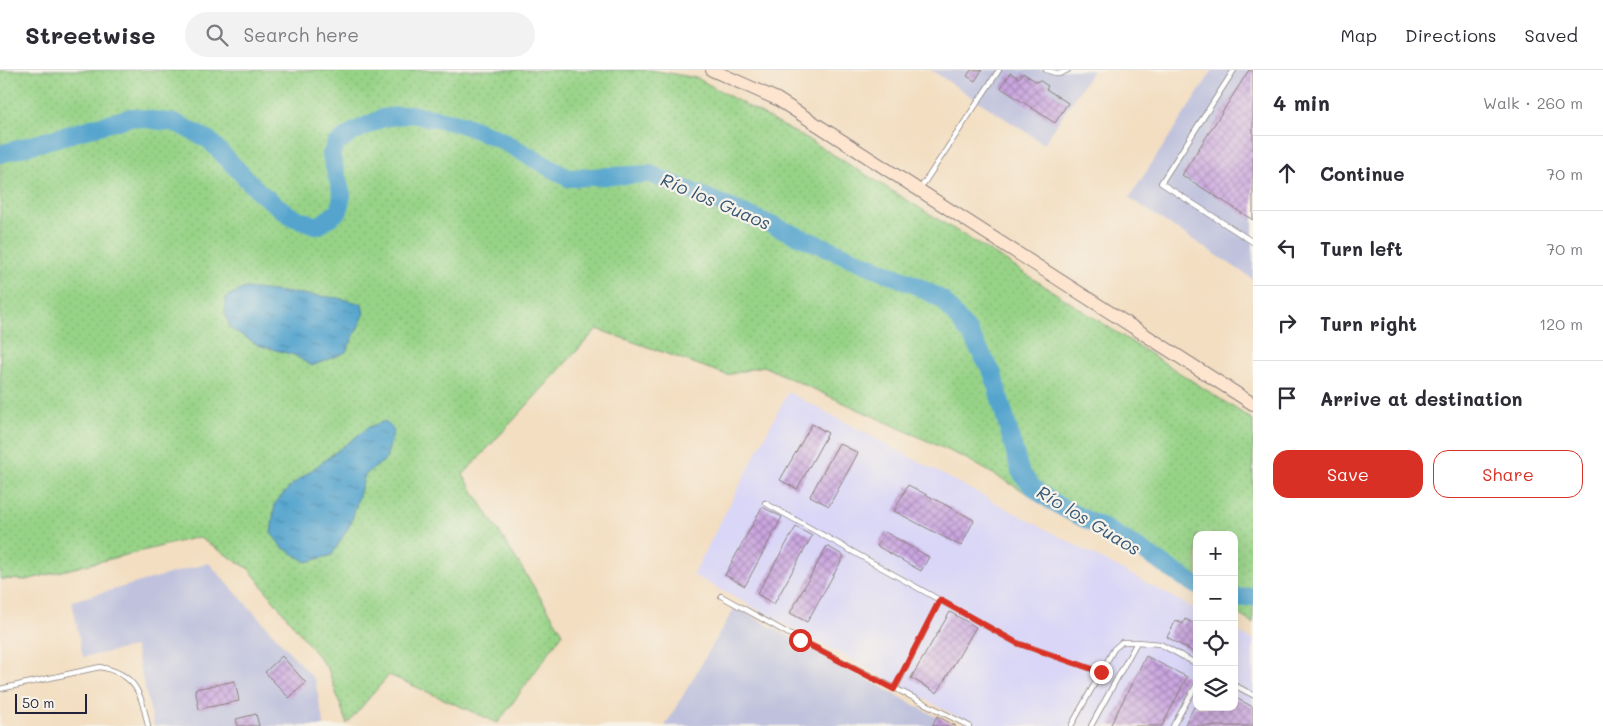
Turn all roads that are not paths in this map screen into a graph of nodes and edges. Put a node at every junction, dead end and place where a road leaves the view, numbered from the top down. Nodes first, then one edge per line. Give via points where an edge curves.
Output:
1 (712, 70) edge
2 (999, 70) edge
3 (1046, 70) edge
4 (1068, 70) edge
5 (1234, 70) edge
6 (919, 190) junction
7 (1253, 242) edge
8 (1253, 404) edge
9 (766, 503) dead end
10 (720, 596) dead end
11 (940, 600) junction
12 (1137, 642) junction
13 (1193, 662) edge
14 (1101, 672) junction
15 (1238, 687) edge
16 (0, 689) edge
17 (894, 689) junction
18 (1193, 691) edge
19 (1253, 695) edge
20 (148, 726) edge
21 (969, 726) edge
22 (1071, 726) edge
23 (1091, 726) edge
24 (1173, 726) edge

1 - 6 street via 777,99
2 - 6 lane
3 - 4 lane via 1059,74
5 - 7 lane via 1161,183
6 - 8 street
9 - 11 lane
10 - 17 lane
11 - 14 lane via 1017,643
11 - 17 lane
12 - 13 lane via 1160,644
12 - 14 lane via 1122,642 1114,649
12 - 23 lane
14 - 22 lane
15 - 19 lane
16 - 20 lane via 100,667 112,669 134,685 142,698
17 - 21 lane
18 - 24 lane

